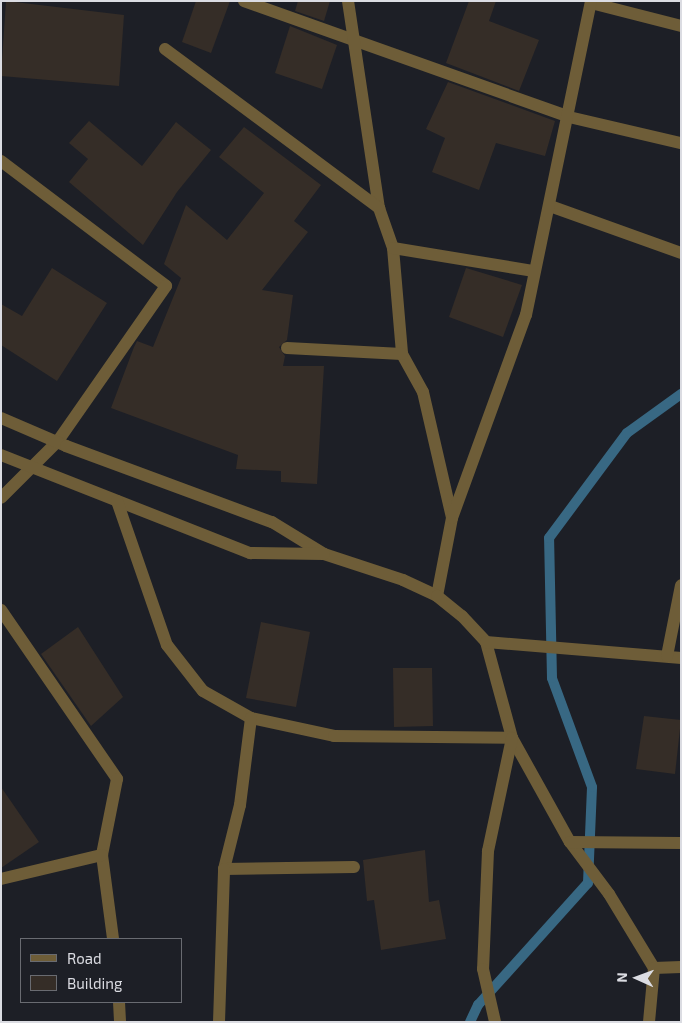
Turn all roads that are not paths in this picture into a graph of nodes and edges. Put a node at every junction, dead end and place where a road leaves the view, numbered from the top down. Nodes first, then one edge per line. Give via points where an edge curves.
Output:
1 (244, 1) edge
2 (348, 1) edge
3 (591, 2) edge
4 (681, 26) edge
5 (355, 40) junction
6 (165, 49) dead end
7 (568, 117) junction
8 (681, 143) edge
9 (1, 161) edge
10 (550, 206) junction
11 (379, 208) junction
12 (393, 248) junction
13 (681, 253) edge
14 (534, 271) junction
15 (287, 348) dead end
16 (402, 354) junction
17 (1, 418) edge
18 (57, 442) junction
19 (1, 455) edge
20 (31, 467) junction
21 (1, 498) edge
22 (117, 501) junction
23 (452, 518) junction
24 (324, 554) junction
25 (681, 585) edge
26 (437, 596) junction
27 (1, 610) edge
28 (486, 642) junction
29 (667, 656) junction
30 (681, 658) edge
31 (251, 718) junction
32 (512, 738) junction
33 (570, 842) junction
34 (681, 843) edge
35 (102, 855) junction
36 (354, 867) dead end
37 (224, 869) junction
38 (1, 879) edge
39 (113, 938) edge
40 (681, 967) edge
41 (654, 968) junction
42 (119, 1003) edge
43 (120, 1022) edge
44 (219, 1022) edge
45 (495, 1022) edge
46 (649, 1022) edge

1 - 5 street
2 - 5 street
3 - 4 street
3 - 7 street
5 - 7 street
5 - 11 street
6 - 11 street
7 - 8 street
7 - 10 street
9 - 18 street via 166,286
10 - 13 street
10 - 14 street
11 - 12 street
12 - 14 street
12 - 16 street
14 - 23 street via 526,315
15 - 16 street
16 - 23 street via 423,392
17 - 18 street
18 - 20 street
18 - 24 street via 272,522
19 - 20 street
20 - 21 street
20 - 22 street
22 - 24 street via 250,553
22 - 31 street via 167,645 203,691
23 - 26 street
24 - 26 street via 403,580
25 - 29 street
26 - 28 street via 462,616
27 - 35 street via 117,779
28 - 29 street
28 - 32 street
29 - 30 street
31 - 32 street via 334,736
31 - 37 street via 240,805
32 - 33 street
32 - 45 street via 488,850 483,969
33 - 34 street
33 - 41 street via 609,894
35 - 38 street
35 - 39 street
36 - 37 street
37 - 44 street
40 - 41 street
41 - 46 street
42 - 43 street

